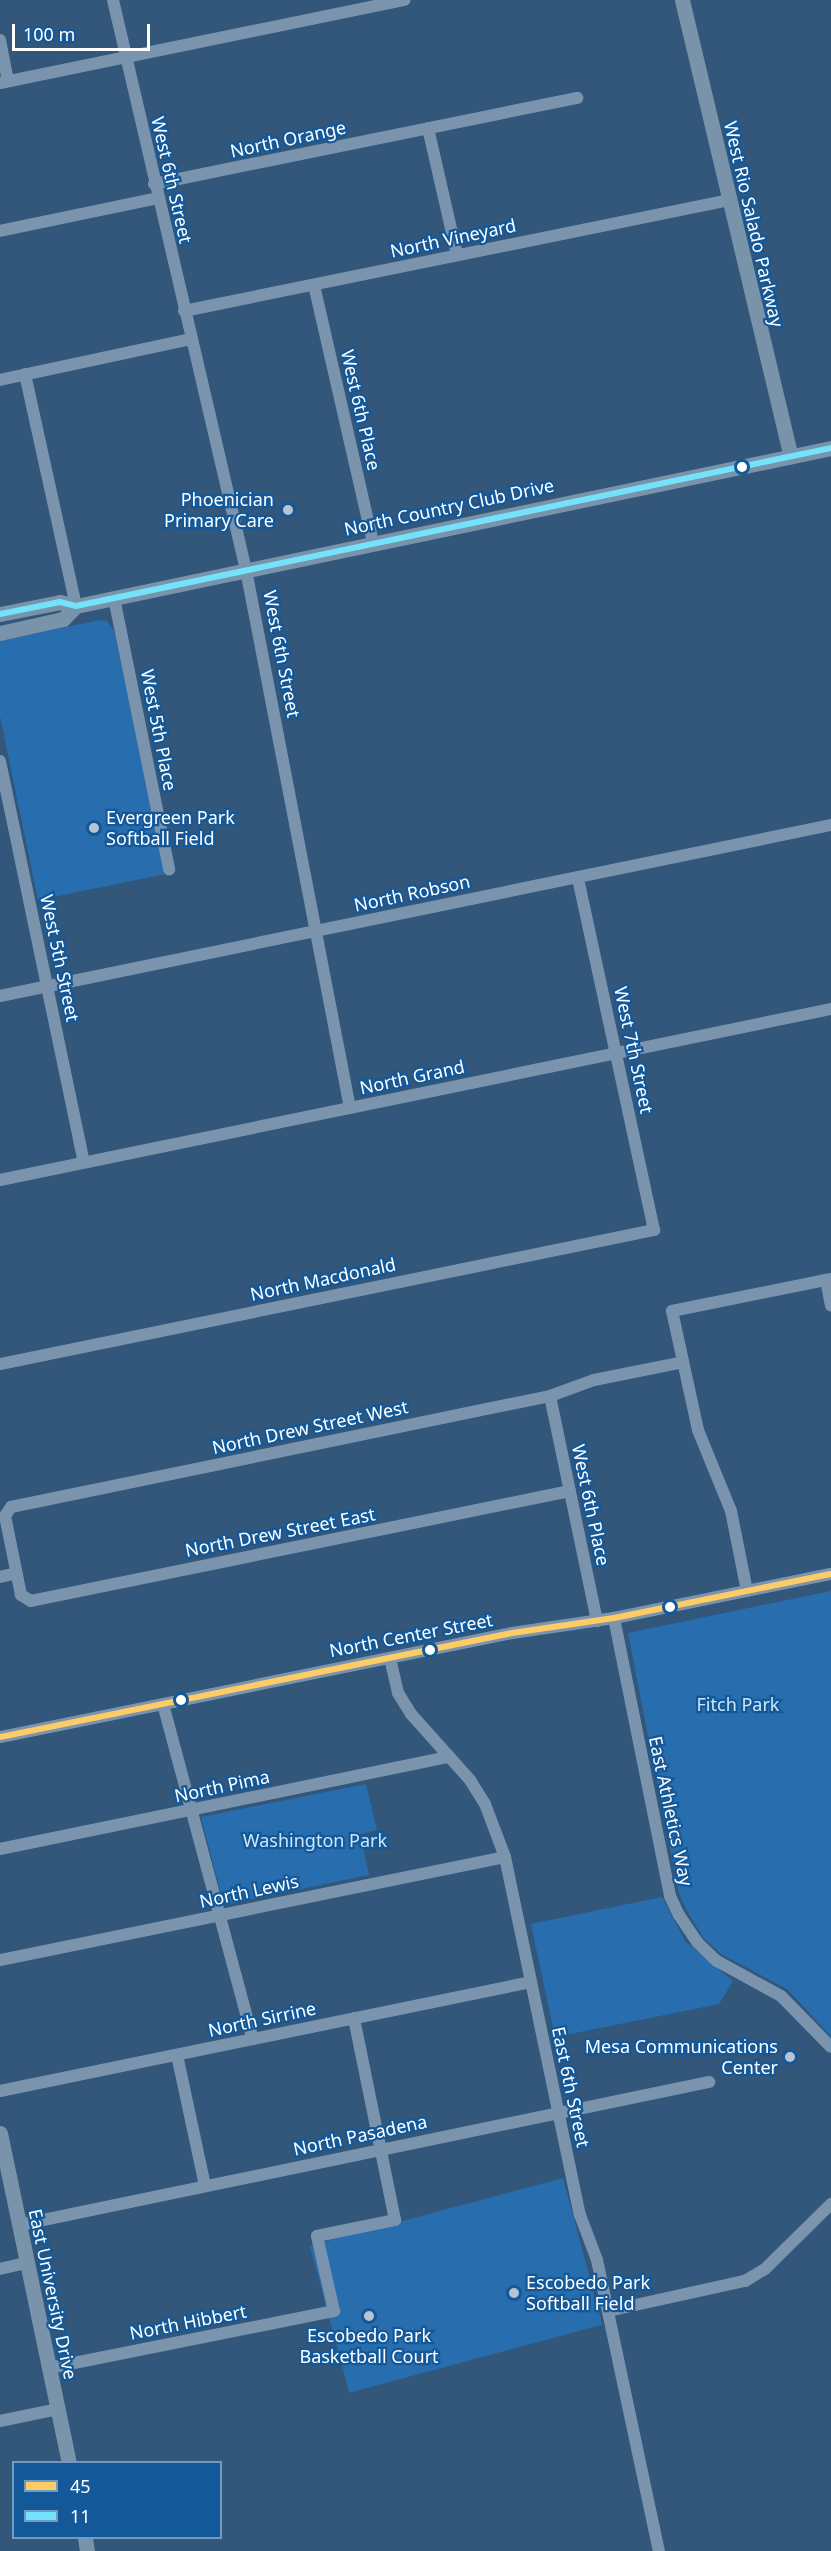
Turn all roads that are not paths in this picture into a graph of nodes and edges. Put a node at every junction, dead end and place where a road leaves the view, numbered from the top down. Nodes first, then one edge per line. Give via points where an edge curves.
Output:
1 (113, 0) edge
2 (405, 0) edge
3 (682, 0) edge
4 (0, 40) edge
5 (126, 57) junction
6 (4, 82) edge
7 (577, 98) dead end
8 (428, 128) junction
9 (154, 184) junction
10 (158, 198) junction
11 (729, 200) junction
12 (0, 231) edge
13 (457, 255) junction
14 (314, 285) junction
15 (184, 312) junction
16 (192, 339) junction
17 (25, 374) junction
18 (0, 380) edge
19 (831, 448) edge
20 (791, 456) junction
21 (373, 543) junction
22 (246, 570) junction
23 (114, 598) junction
24 (76, 606) junction
25 (0, 614) edge
26 (0, 633) edge
27 (0, 761) edge
28 (831, 825) edge
29 (169, 869) dead end
30 (578, 877) junction
31 (314, 931) junction
32 (47, 986) junction
33 (0, 996) edge
34 (831, 1009) edge
35 (616, 1053) junction
36 (350, 1108) junction
37 (84, 1162) junction
38 (0, 1180) edge
39 (654, 1230) joint
40 (828, 1280) edge
41 (831, 1306) edge
42 (683, 1362) junction
43 (0, 1364) edge
44 (550, 1396) junction
45 (570, 1491) junction
46 (17, 1573) junction
47 (831, 1575) edge
48 (0, 1577) edge
49 (747, 1591) junction
50 (614, 1618) junction
51 (597, 1621) junction
52 (390, 1658) junction
53 (163, 1704) junction
54 (0, 1737) edge
55 (450, 1757) junction
56 (191, 1810) junction
57 (0, 1849) edge
58 (505, 1857) junction
59 (219, 1915) junction
60 (0, 1960) edge
61 (531, 1982) junction
62 (354, 2018) junction
63 (253, 2039) junction
64 (831, 2047) edge
65 (177, 2055) junction
66 (709, 2082) dead end
67 (0, 2091) edge
68 (559, 2113) junction
69 (0, 2133) edge
70 (381, 2149) junction
71 (205, 2186) junction
72 (831, 2204) edge
73 (19, 2225) junction
74 (27, 2263) junction
75 (0, 2269) edge
76 (608, 2311) junction
77 (49, 2368) junction
78 (58, 2409) junction
79 (0, 2421) edge
80 (69, 2461) edge
81 (659, 2551) edge

1 - 5 street, West 6th Street
2 - 5 street
3 - 11 main road, West Rio Salado Parkway
4 - 6 street
5 - 6 street
5 - 9 street, West 6th Street
7 - 8 street, North Orange
8 - 9 street, North Orange
8 - 13 street
9 - 10 street, West 6th Street
10 - 12 street
10 - 15 street, West 6th Street
11 - 13 street, North Vineyard
11 - 20 main road, West Rio Salado Parkway
13 - 14 street, North Vineyard
14 - 15 street, North Vineyard
14 - 21 street, West 6th Place
15 - 16 street, West 6th Street
16 - 17 street
16 - 22 street, West 6th Street
17 - 18 street
17 - 24 street
19 - 20 main road, North Country Club Drive
20 - 21 main road, North Country Club Drive
21 - 22 main road, North Country Club Drive
22 - 23 main road, North Country Club Drive
22 - 31 street, West 6th Street via 302,842
23 - 24 main road, North Country Club Drive
23 - 29 street, West 5th Place
24 - 25 main road, North Country Club Drive via 60,602
24 - 26 main road, North Country Club Drive via 63,619
27 - 32 street, West 5th Street
28 - 30 street, North Robson
30 - 31 street, North Robson
30 - 35 street, West 7th Street
31 - 32 street, North Robson
31 - 36 street, West 6th Street
32 - 33 street, North Robson
32 - 37 street, West 5th Street
34 - 35 street, North Grand
35 - 36 street, North Grand
35 - 39 street, West 7th Street
36 - 37 street, North Grand
37 - 38 street, North Grand
39 - 43 street, North Macdonald
40 - 41 street
40 - 42 street via 672,1311
42 - 44 street, North Drew Street West via 594,1380
42 - 49 street via 698,1430 731,1511
44 - 45 street, West 6th Place
44 - 46 street, North Drew Street West via 11,1506 4,1516
45 - 46 street, North Drew Street East via 31,1601 21,1595
45 - 51 street, West 6th Place
46 - 48 street
47 - 49 street, North Center Street
49 - 50 street, North Center Street
50 - 51 street, North Center Street
50 - 64 street, East Athletics Way via 670,1896 679,1915 697,1942 717,1961 781,1996
51 - 52 street, North Center Street via 512,1633
52 - 53 street, North Center Street
52 - 55 street, East 6th Street via 398,1693 411,1714
53 - 54 street, North Center Street
53 - 56 street
55 - 56 street, North Pima
55 - 58 street, East 6th Street via 485,1804
56 - 57 street, North Pima
56 - 59 street
58 - 59 street, North Lewis
58 - 61 street, East 6th Street
59 - 60 street, North Lewis
59 - 63 street
61 - 62 street, North Sirrine
61 - 68 street, East 6th Street
62 - 63 street, North Sirrine
62 - 70 street
63 - 65 street, North Sirrine
65 - 67 street, North Sirrine
65 - 71 street
66 - 68 street, North Pasadena
68 - 70 street, North Pasadena
68 - 76 street, East 6th Street via 580,2215 597,2260
69 - 73 main road, East University Drive
70 - 71 street, North Pasadena
70 - 77 street, North Hibbert via 395,2220 317,2236 334,2312
71 - 73 street, North Pasadena
72 - 76 street via 765,2269 745,2281
73 - 74 main road, East University Drive
74 - 75 street
74 - 77 main road, East University Drive
76 - 81 street, East 6th Street
77 - 78 main road, East University Drive
78 - 79 street
78 - 80 main road, East University Drive

